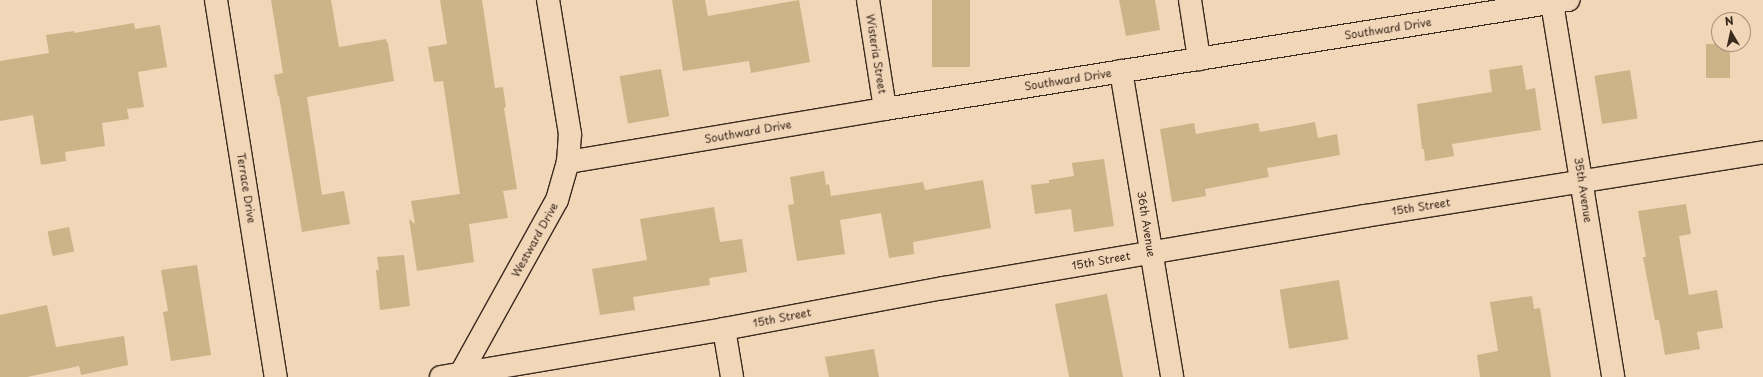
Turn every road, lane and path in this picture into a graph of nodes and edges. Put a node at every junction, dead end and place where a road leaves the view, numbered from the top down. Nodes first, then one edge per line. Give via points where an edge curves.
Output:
1 (216, 0) edge
2 (548, 0) edge
3 (868, 0) edge
4 (1190, 0) edge
5 (1560, 1) edge
6 (1516, 4) edge
7 (1199, 59) junction
8 (1121, 71) junction
9 (885, 109) junction
10 (1763, 152) edge
11 (568, 162) junction
12 (1582, 180) junction
13 (1151, 252) junction
14 (724, 329) junction
15 (454, 376) edge
16 (276, 377) edge
17 (732, 377) edge
18 (1172, 377) edge
19 (1613, 377) edge

1 - 16 street, Terrace Drive
2 - 11 street, Westward Drive via 570,134
3 - 9 street, Wisteria Street
4 - 7 street
5 - 6 street, Southward Drive
5 - 12 street, 35th Avenue
6 - 7 street, Southward Drive
7 - 8 street, Southward Drive
8 - 9 street, Southward Drive
8 - 13 street, 36th Avenue
9 - 11 street, Southward Drive
10 - 12 street, 15th Street
11 - 15 street, Westward Drive via 557,200
12 - 13 street, 15th Street
12 - 19 street, 35th Avenue
13 - 14 street, 15th Street
13 - 18 street, 36th Avenue
14 - 15 street, 15th Street
14 - 17 street

